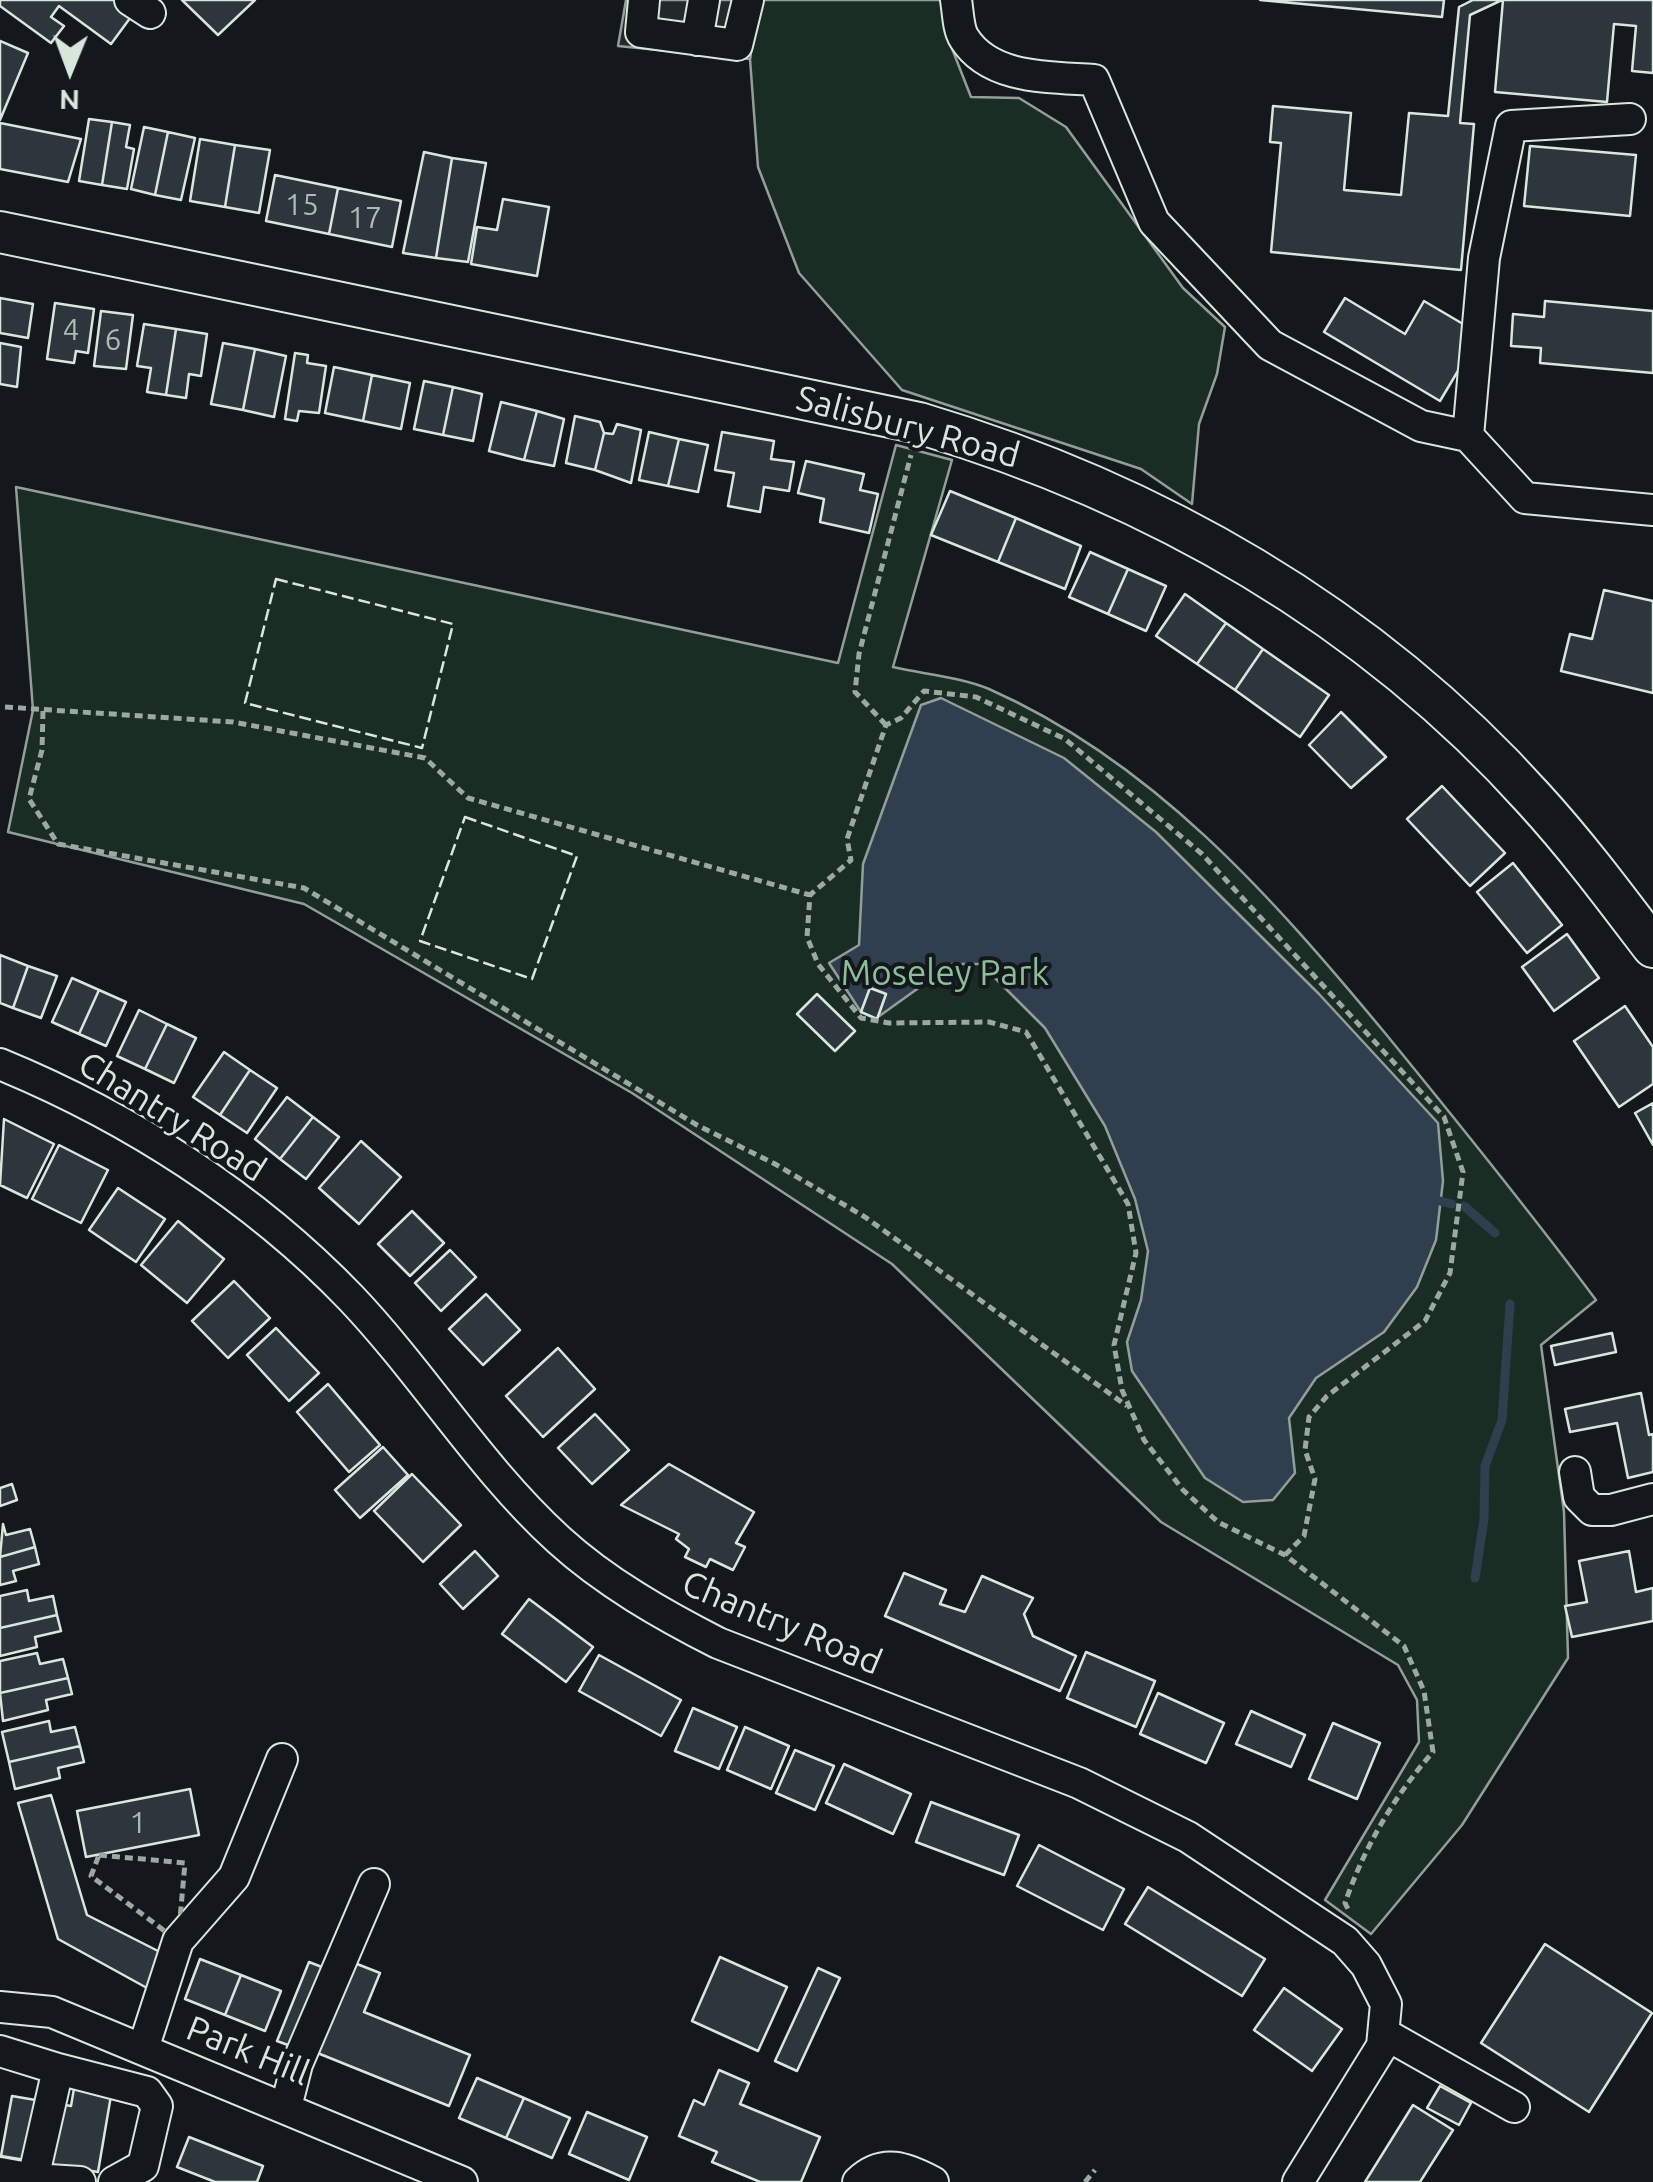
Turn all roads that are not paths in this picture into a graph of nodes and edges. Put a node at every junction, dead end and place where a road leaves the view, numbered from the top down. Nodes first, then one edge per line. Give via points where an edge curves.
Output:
1 (644, 0) edge
2 (704, 0) edge
3 (748, 0) edge
4 (956, 0) edge
5 (698, 40) junction
6 (1630, 119) dead end
7 (0, 232) edge
8 (1468, 436) junction
9 (1653, 510) edge
10 (1653, 947) edge
11 (0, 1064) edge
12 (1575, 1472) dead end
13 (1653, 1499) edge
14 (282, 1759) dead end
15 (374, 1884) dead end
16 (0, 2007) edge
17 (1384, 2034) junction
18 (143, 2049) junction
19 (0, 2051) edge
20 (58, 2069) junction
21 (286, 2106) junction
22 (1514, 2107) dead end
23 (0, 2173) edge
24 (33, 2179) junction
25 (80, 2182) edge
26 (114, 2182) edge
27 (462, 2182) edge
28 (858, 2182) edge
29 (933, 2182) edge
30 (1298, 2182) edge

1 - 5 street via 641,32
2 - 5 street
3 - 5 street via 737,45
4 - 8 street via 963,37 989,64 1094,80 1154,222 1270,344 1421,426
6 - 8 street via 1511,126 1484,258
7 - 10 main road, Salisbury Road via 919,423 1108,491 1198,534 1338,621 1436,703 1533,798
8 - 9 street via 1525,498
11 - 17 street, Chantry Road via 74,1094 170,1152 292,1244 351,1298 561,1542 670,1619 1079,1783 1188,1837 1344,1941 1386,2004
12 - 13 street via 1578,1496 1592,1510
14 - 18 street via 234,1877 178,1941
15 - 21 street via 297,2064
16 - 18 street, Park Hill via 52,2012
17 - 22 street
17 - 30 street
18 - 21 street, Park Hill
19 - 20 street
20 - 24 street
20 - 26 street via 147,2092 157,2106 143,2166
21 - 27 street, Park Hill
23 - 24 street
24 - 25 street
28 - 29 street via 886,2165

